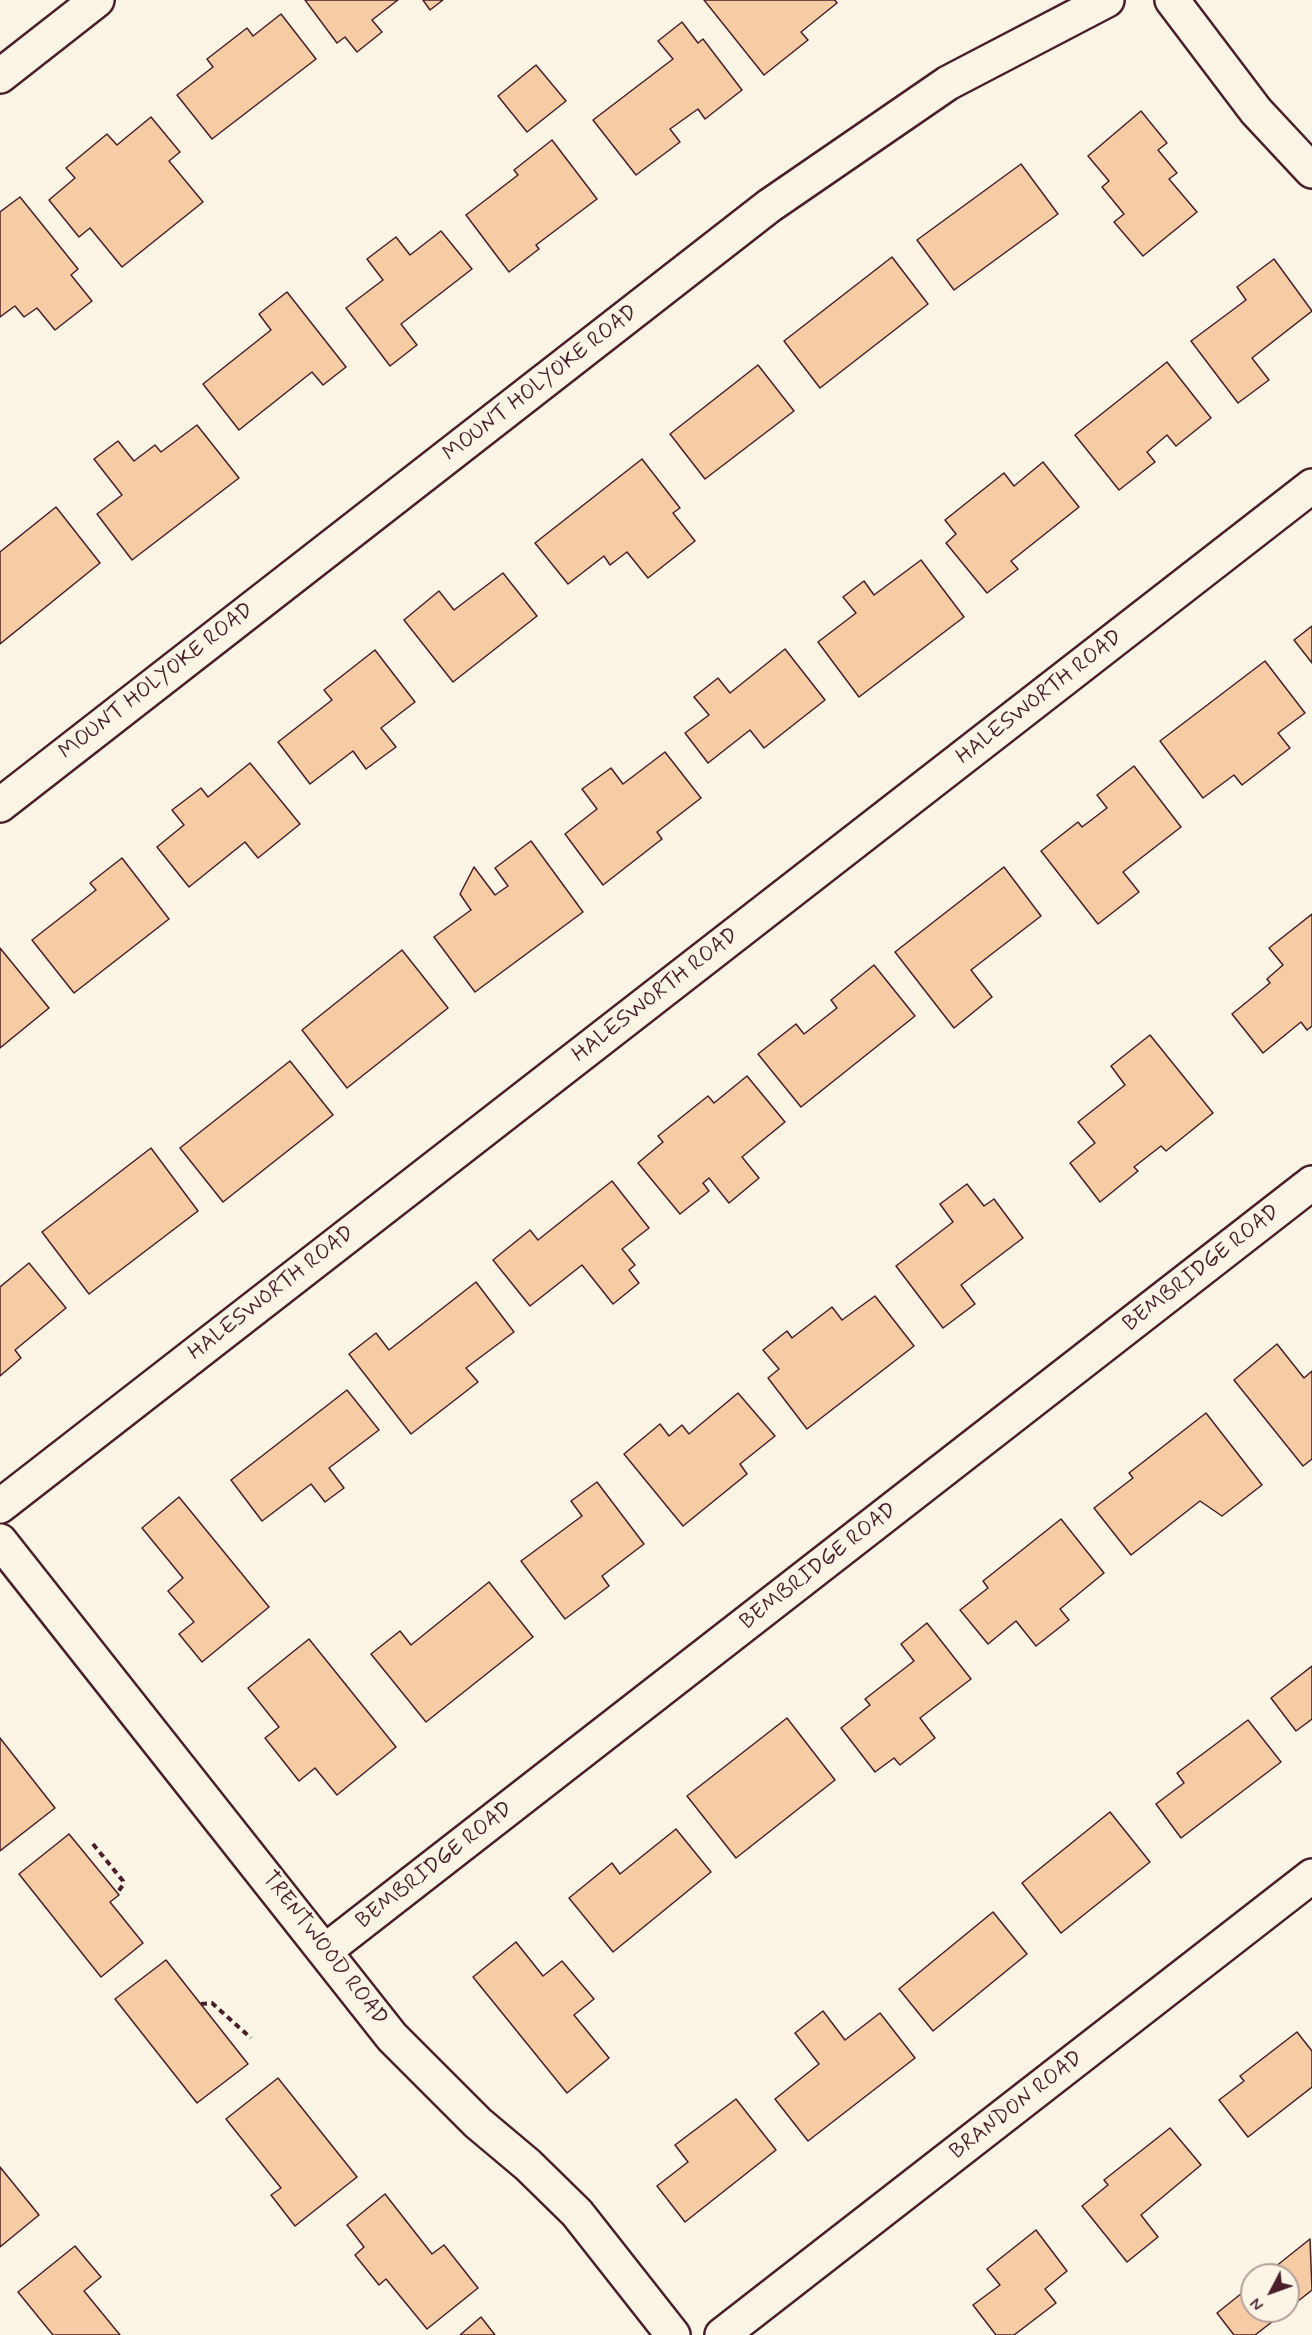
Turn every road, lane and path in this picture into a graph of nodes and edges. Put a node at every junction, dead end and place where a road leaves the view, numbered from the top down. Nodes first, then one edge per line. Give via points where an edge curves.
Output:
1 (97, 0) edge
2 (1107, 0) edge
3 (1172, 0) edge
4 (0, 76) edge
5 (1312, 171) edge
6 (1312, 486) edge
7 (0, 805) edge
8 (1312, 1183) edge
9 (0, 1506) edge
10 (0, 1540) edge
11 (93, 1844) dead end
12 (1312, 1876) edge
13 (117, 1893) dead end
14 (325, 1951) junction
15 (201, 2004) dead end
16 (250, 2038) dead end
17 (673, 2335) edge
18 (722, 2335) edge

1 - 4 street
2 - 7 street, MOUNT HOLYOKE ROAD via 948,82 769,206
3 - 5 street via 1256,111
6 - 9 street, HALESWORTH ROAD
8 - 14 street, BEMBRIDGE ROAD
10 - 14 street, TRENTWOOD ROAD
11 - 13 path via 123,1881
12 - 18 street, BRANDON ROAD
14 - 17 street, TRENTWOOD ROAD via 392,2037 577,2213
15 - 16 path via 212,2004

